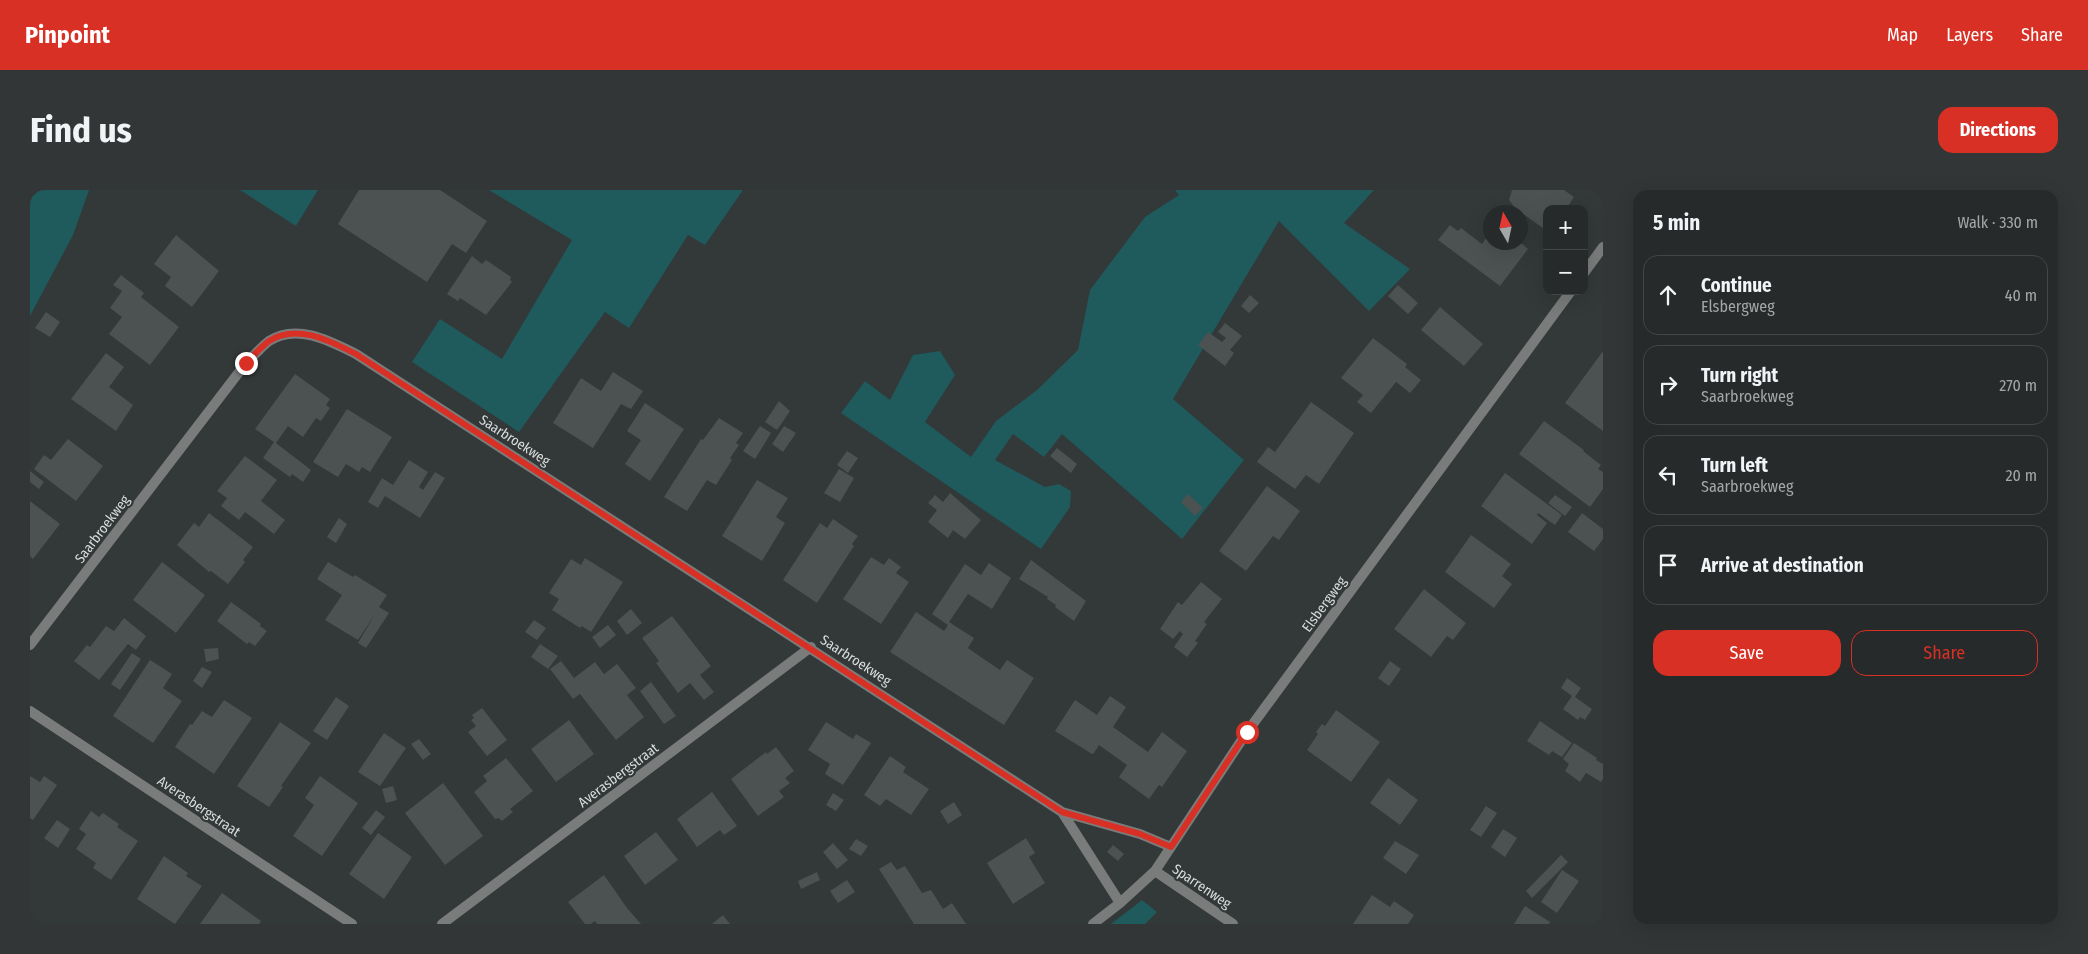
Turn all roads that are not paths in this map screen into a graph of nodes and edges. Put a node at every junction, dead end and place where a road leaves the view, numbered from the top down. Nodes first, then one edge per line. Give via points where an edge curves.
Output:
1 (1603, 247) edge
2 (1588, 268) edge
3 (1568, 295) edge
4 (30, 645) edge
5 (811, 647) junction
6 (30, 711) edge
7 (1062, 812) junction
8 (1171, 847) junction
9 (1155, 871) junction
10 (1120, 903) junction
11 (352, 924) edge
12 (442, 924) edge
13 (1093, 924) edge
14 (1233, 924) edge

1 - 2 street
3 - 8 street, Elsbergweg via 1247,732
4 - 5 street, Saarbroekweg via 246,363 269,341 293,332 322,338 356,354
5 - 7 street, Saarbroekweg
5 - 12 street, Averasbergstraat
6 - 11 street, Averasbergstraat
7 - 8 street, Saarbroekweg via 1140,834
7 - 10 street, Saarbroekweg
8 - 9 street, Elsbergweg
9 - 10 street, Elsbergweg
9 - 14 street, Sparrenweg
10 - 13 street, Elsbergweg

